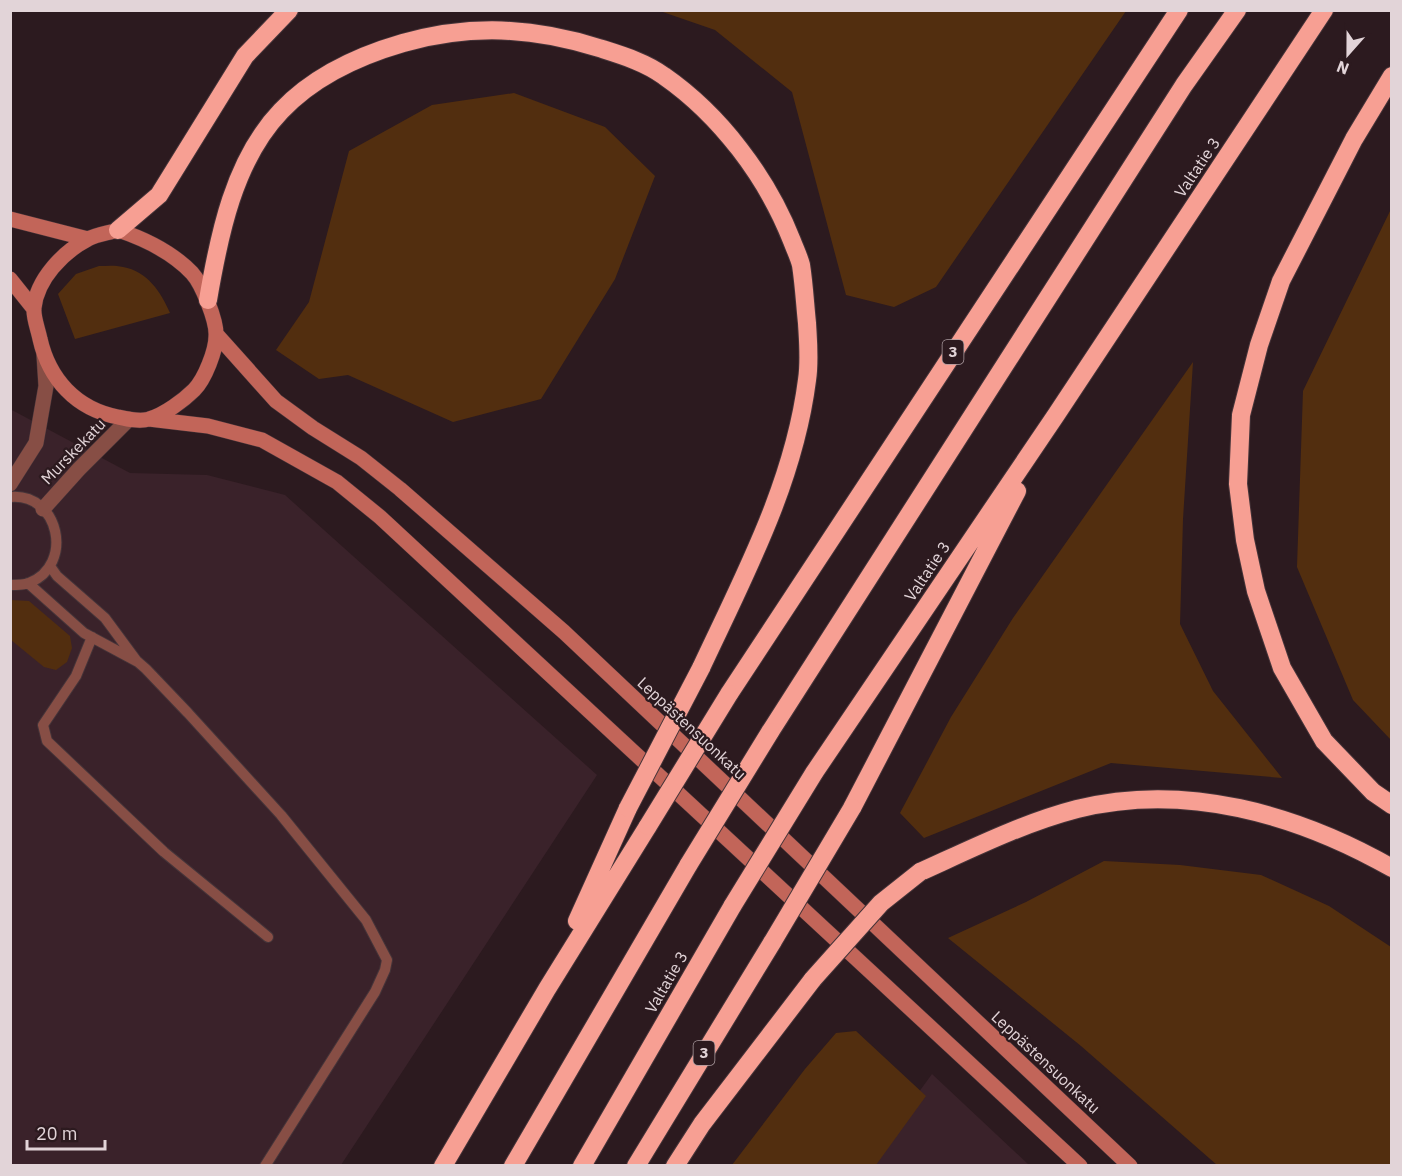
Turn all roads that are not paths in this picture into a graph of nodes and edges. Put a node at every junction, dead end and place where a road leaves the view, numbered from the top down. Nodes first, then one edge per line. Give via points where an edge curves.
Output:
1 (289, 10) edge
2 (1179, 10) edge
3 (1237, 10) edge
4 (1324, 10) edge
5 (1392, 76) edge
6 (10, 219) edge
7 (118, 230) junction
8 (88, 239) junction
9 (10, 279) edge
10 (208, 300) junction
11 (33, 309) junction
12 (217, 335) junction
13 (44, 355) junction
14 (1056, 415) junction
15 (149, 419) junction
16 (129, 420) junction
17 (10, 484) edge
18 (10, 497) edge
19 (43, 509) junction
20 (50, 566) junction
21 (28, 583) junction
22 (10, 585) edge
23 (92, 637) junction
24 (138, 662) junction
25 (1392, 805) edge
26 (1392, 868) edge
27 (268, 937) dead end
28 (547, 989) junction
29 (265, 1166) edge
30 (442, 1166) edge
31 (513, 1166) edge
32 (582, 1166) edge
33 (636, 1166) edge
34 (675, 1166) edge
35 (1080, 1166) edge
36 (1130, 1166) edge

1 - 7 highway via 245,56 159,195
2 - 28 highway, 3, bridge via 729,694
3 - 31 highway, bridge via 1184,85 770,732
4 - 14 highway, Valtatie 3 / 3
5 - 25 highway via 1354,139 1281,281 1240,415 1238,484 1256,591 1282,668 1324,741 1373,792
6 - 8 main road
7 - 8 main road
7 - 10 main road via 144,239 170,255 193,274
8 - 11 main road via 57,262 40,284
9 - 11 main road
10 - 12 main road
10 - 28 highway, bridge via 219,235 232,197 262,136 280,111 340,66 379,50 454,32 498,29 541,33 624,56 662,75 699,105 738,147 762,178 785,224 800,263 808,379 783,484 756,551 628,808
11 - 13 main road
12 - 15 main road via 210,363 196,388 180,403
12 - 36 main road, Leppästensuonkatu via 276,401 400,489 564,632
13 - 16 main road via 59,383 78,401 106,415
13 - 17 street, Murskekatu via 46,386 36,443
14 - 32 highway, Valtatie 3, bridge via 814,773
14 - 33 highway, 3, bridge via 852,808
15 - 16 main road
15 - 35 main road via 207,426 262,440 337,482 380,517
16 - 19 street, Murskekatu
18 - 19 lane via 31,500
19 - 20 lane via 55,526 57,546
20 - 21 lane
20 - 24 lane via 105,618
21 - 22 lane
21 - 23 lane
23 - 24 lane
23 - 27 lane via 76,676 43,724 47,741 164,852
24 - 29 lane via 189,712 273,807 366,920 387,960 375,992
26 - 34 highway, bridge via 1355,847 1299,824 1242,808 1181,799 1126,801 1077,809 1000,836 920,872 880,903 813,979 702,1124
28 - 30 highway, 3

